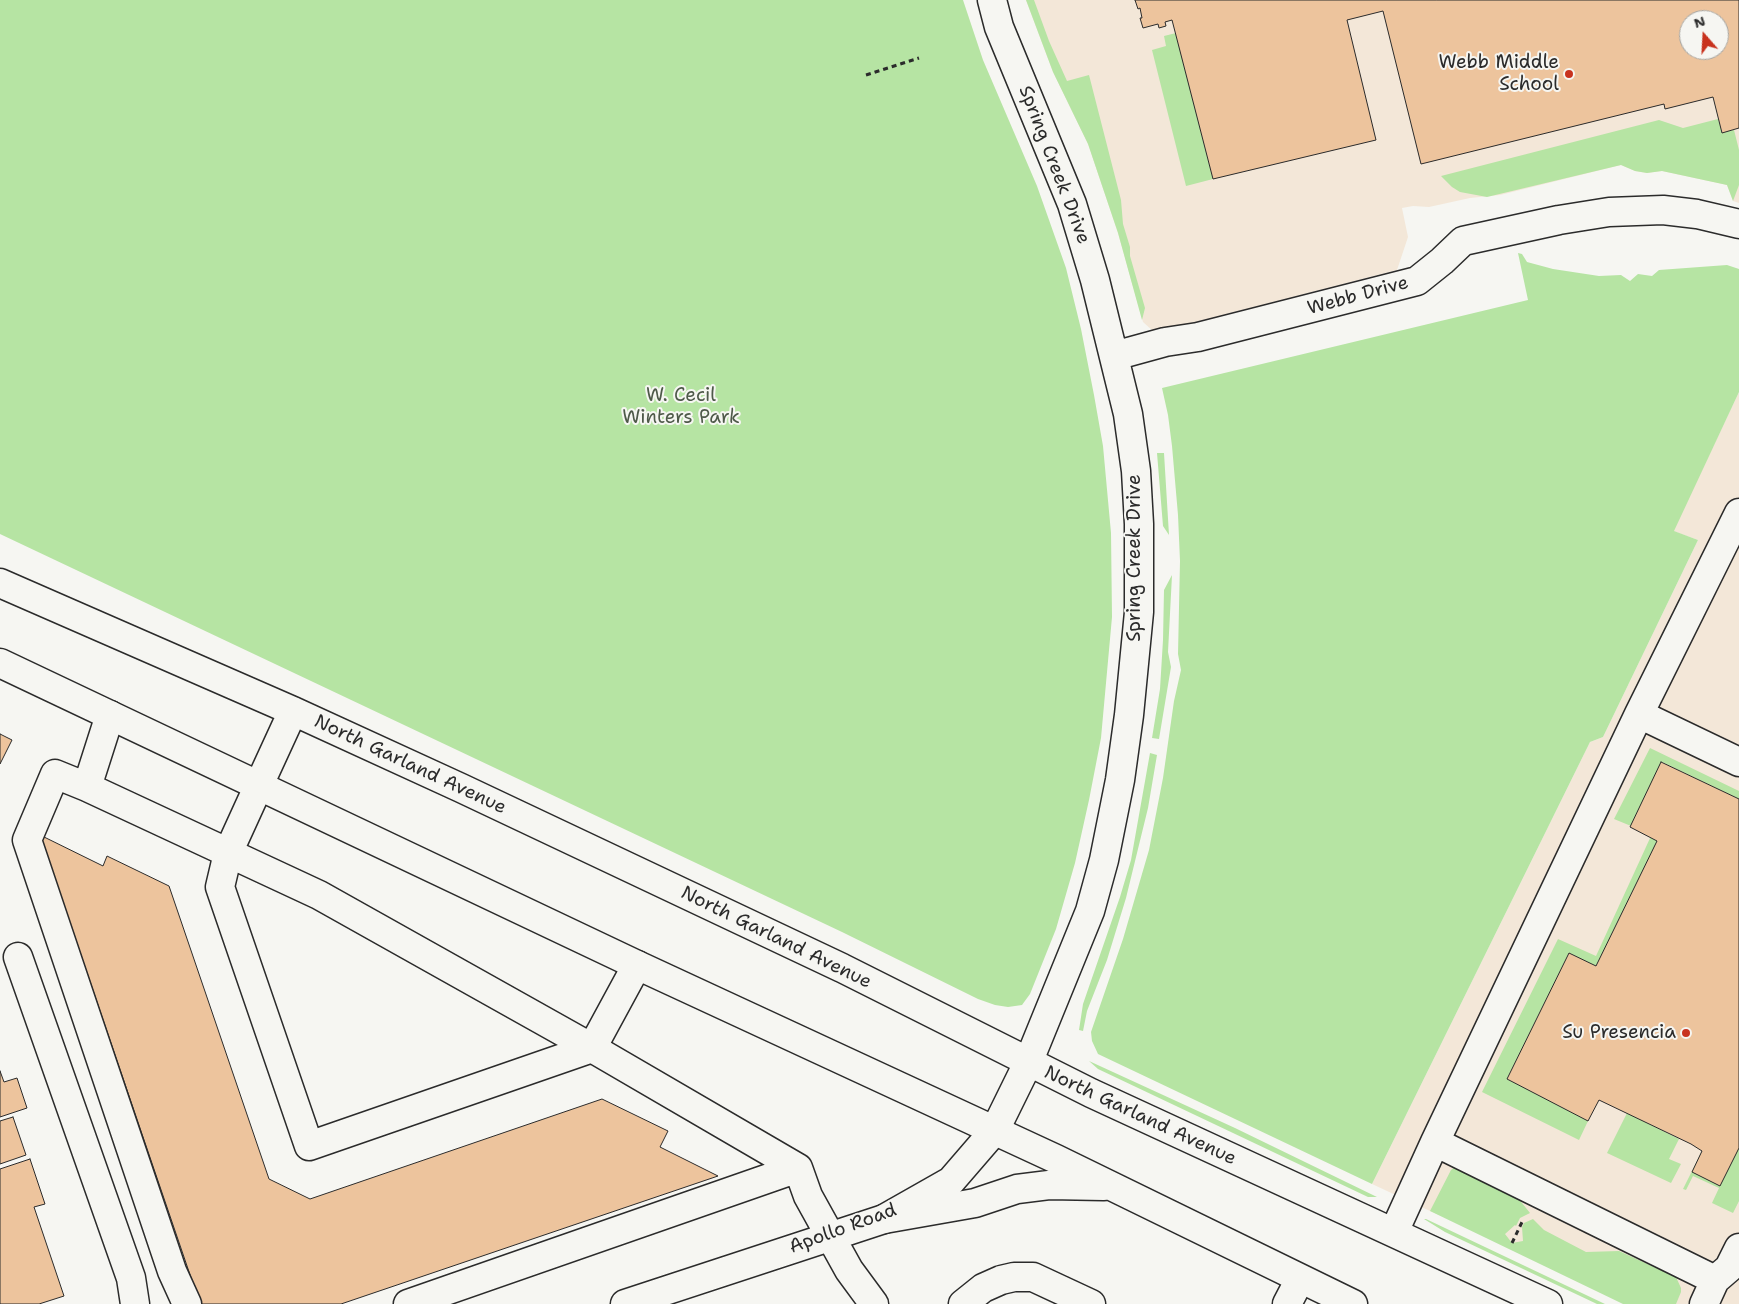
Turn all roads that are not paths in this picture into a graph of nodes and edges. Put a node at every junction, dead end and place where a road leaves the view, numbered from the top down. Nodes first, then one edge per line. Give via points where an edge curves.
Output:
1 (992, 0) edge
2 (1739, 224) edge
3 (1114, 356) junction
4 (1739, 513) edge
5 (0, 584) edge
6 (0, 663) edge
7 (293, 711) junction
8 (1640, 714) junction
9 (110, 715) junction
10 (1739, 762) edge
11 (259, 785) junction
12 (87, 787) junction
13 (228, 853) junction
14 (18, 957) dead end
15 (637, 965) junction
16 (592, 1048) junction
17 (1028, 1063) junction
18 (995, 1130) junction
19 (1435, 1142) junction
20 (798, 1168) junction
21 (1110, 1186) junction
22 (884, 1219) junction
23 (1394, 1232) junction
24 (830, 1235) junction
25 (1739, 1248) edge
26 (1300, 1279) junction
27 (1709, 1292) edge
28 (642, 1302) edge
29 (135, 1304) edge
30 (187, 1304) edge
31 (408, 1304) edge
32 (874, 1304) edge
33 (963, 1304) edge
34 (1091, 1304) edge
35 (1288, 1304) edge
36 (1353, 1304) edge
37 (1548, 1304) edge

1 - 3 main road, Spring Creek Drive via 999,26 1072,204
2 - 3 main road, Webb Drive via 1663,210 1609,212 1559,220 1463,241 1417,281
3 - 17 main road, Spring Creek Drive via 1128,414 1139,524 1139,612 1129,715 1104,860 1090,911
4 - 8 main road
5 - 7 main road, North Garland Avenue
6 - 9 main road
7 - 11 main road
7 - 17 main road, North Garland Avenue via 842,968
8 - 10 main road
8 - 19 main road
9 - 11 main road
9 - 12 main road
11 - 13 main road
11 - 15 main road
12 - 13 main road
12 - 30 main road via 55,774 27,840 172,1270
13 - 16 main road via 319,895
13 - 16 main road via 220,887 309,1146
14 - 29 main road via 131,1278
15 - 16 main road
15 - 18 main road
16 - 20 main road
17 - 18 main road, Apollo Road
17 - 23 main road, North Garland Avenue
18 - 21 main road
18 - 22 main road, Apollo Road via 951,1181
19 - 23 main road
19 - 27 main road
20 - 24 main road via 808,1196
20 - 31 main road
21 - 22 main road via 1049,1184
21 - 26 main road
22 - 24 main road, Apollo Road
23 - 37 main road, North Garland Avenue
24 - 28 main road, Apollo Road
24 - 32 main road via 849,1270
25 - 27 main road via 1729,1268
26 - 35 main road
26 - 36 main road
33 - 34 main road via 983,1288 1001,1280 1033,1277

